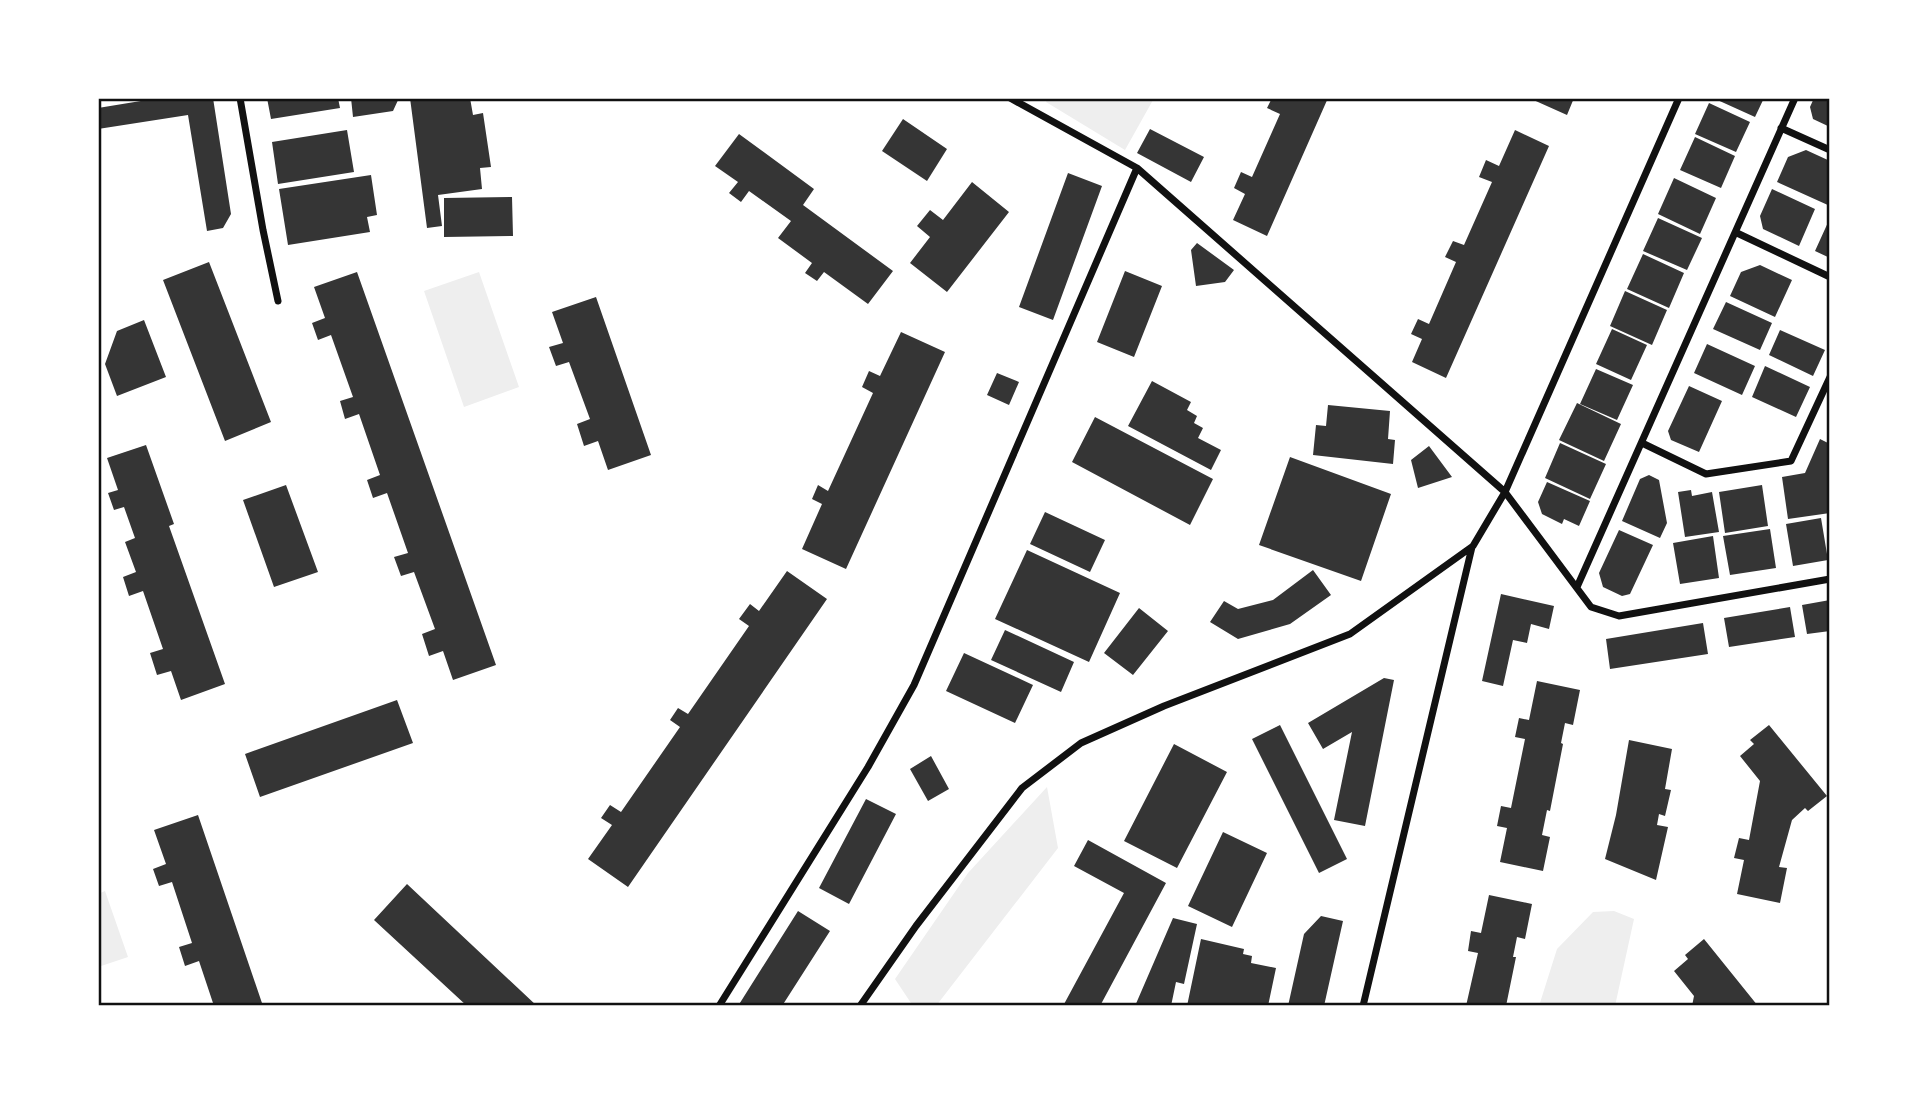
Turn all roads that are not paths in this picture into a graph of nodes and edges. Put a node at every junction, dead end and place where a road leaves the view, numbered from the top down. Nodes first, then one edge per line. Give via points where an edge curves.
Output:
1 (240, 98) edge
2 (1010, 98) edge
3 (1679, 98) edge
4 (1795, 98) edge
5 (1781, 128) junction
6 (1830, 150) edge
7 (1137, 168) junction
8 (1737, 233) junction
9 (1830, 277) edge
10 (278, 301) dead end
11 (1830, 377) edge
12 (1642, 443) junction
13 (1505, 492) junction
14 (1473, 546) junction
15 (1830, 579) edge
16 (1577, 587) junction
17 (719, 1006) edge
18 (860, 1006) edge
19 (1363, 1006) edge

1 - 10 street
2 - 7 street
3 - 13 street
4 - 5 street
5 - 6 street
5 - 8 street
7 - 13 street
7 - 17 street via 914,685
8 - 9 street
8 - 12 street
11 - 12 street via 1791,461 1706,474
12 - 16 street
13 - 14 street
13 - 16 street
14 - 18 street via 1350,634 1081,743 1022,788
14 - 19 street
15 - 16 street via 1619,616 1591,607

